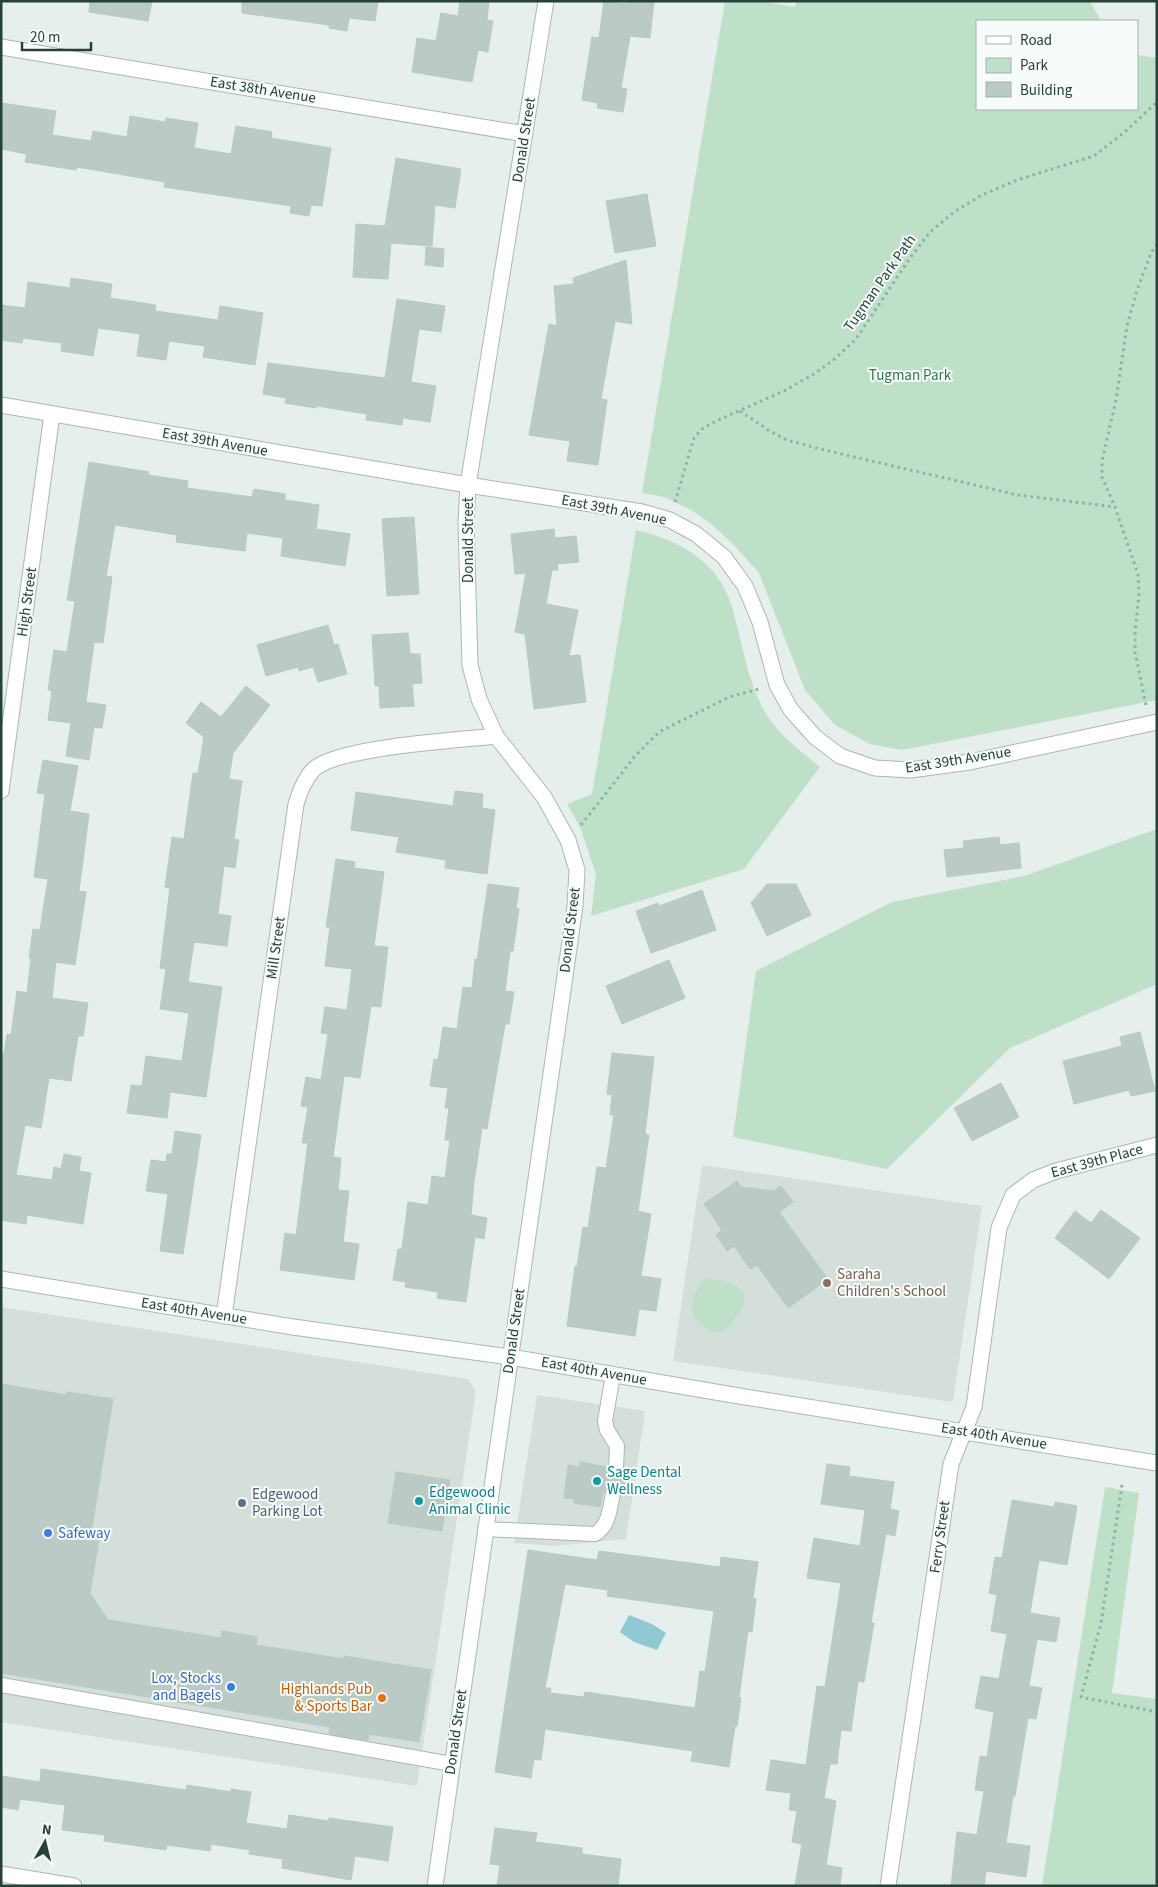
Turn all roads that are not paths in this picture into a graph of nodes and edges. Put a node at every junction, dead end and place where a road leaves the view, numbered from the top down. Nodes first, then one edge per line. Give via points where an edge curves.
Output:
1 (546, 1) edge
2 (1, 47) edge
3 (525, 134) junction
4 (1, 405) edge
5 (52, 414) junction
6 (468, 484) junction
7 (1154, 722) edge
8 (496, 736) junction
9 (1, 791) edge
10 (1157, 1145) edge
11 (1013, 1195) joint
12 (1, 1280) edge
13 (224, 1316) junction
14 (510, 1357) junction
15 (613, 1375) junction
16 (964, 1432) junction
17 (1157, 1463) edge
18 (616, 1468) dead end
19 (613, 1494) dead end
20 (485, 1529) junction
21 (1, 1685) edge
22 (452, 1764) junction
23 (1, 1874) edge
24 (74, 1886) edge
25 (435, 1886) edge
26 (888, 1886) edge

1 - 3 street, Donald Street
2 - 3 street, East 38th Avenue
3 - 6 street, Donald Street
4 - 5 street, East 39th Avenue
5 - 6 street, East 39th Avenue
5 - 9 street, High Street
6 - 7 street, East 39th Avenue via 642,512 670,520 696,534 724,557 745,586 760,622 777,685 791,710 815,738 840,756 875,768 910,770 970,762
6 - 8 street, Donald Street via 470,665 479,699
8 - 13 street, Mill Street via 363,751 335,758 314,769 302,786 296,804
8 - 14 street, Donald Street via 544,797 568,840 577,870 575,906
10 - 11 street, East 39th Place via 1056,1171 1033,1180
11 - 16 street, Ferry Street via 999,1228 974,1407
12 - 13 street, East 40th Avenue
13 - 14 street, East 40th Avenue
14 - 15 street, East 40th Avenue
14 - 20 street, Donald Street
15 - 16 street, East 40th Avenue
15 - 18 lane via 605,1421 617,1446
16 - 17 street, East 40th Avenue
16 - 26 street, Ferry Street via 951,1464
19 - 20 lane via 605,1525 595,1534
20 - 22 street, Donald Street
21 - 22 lane
22 - 25 street, Donald Street
23 - 24 street

